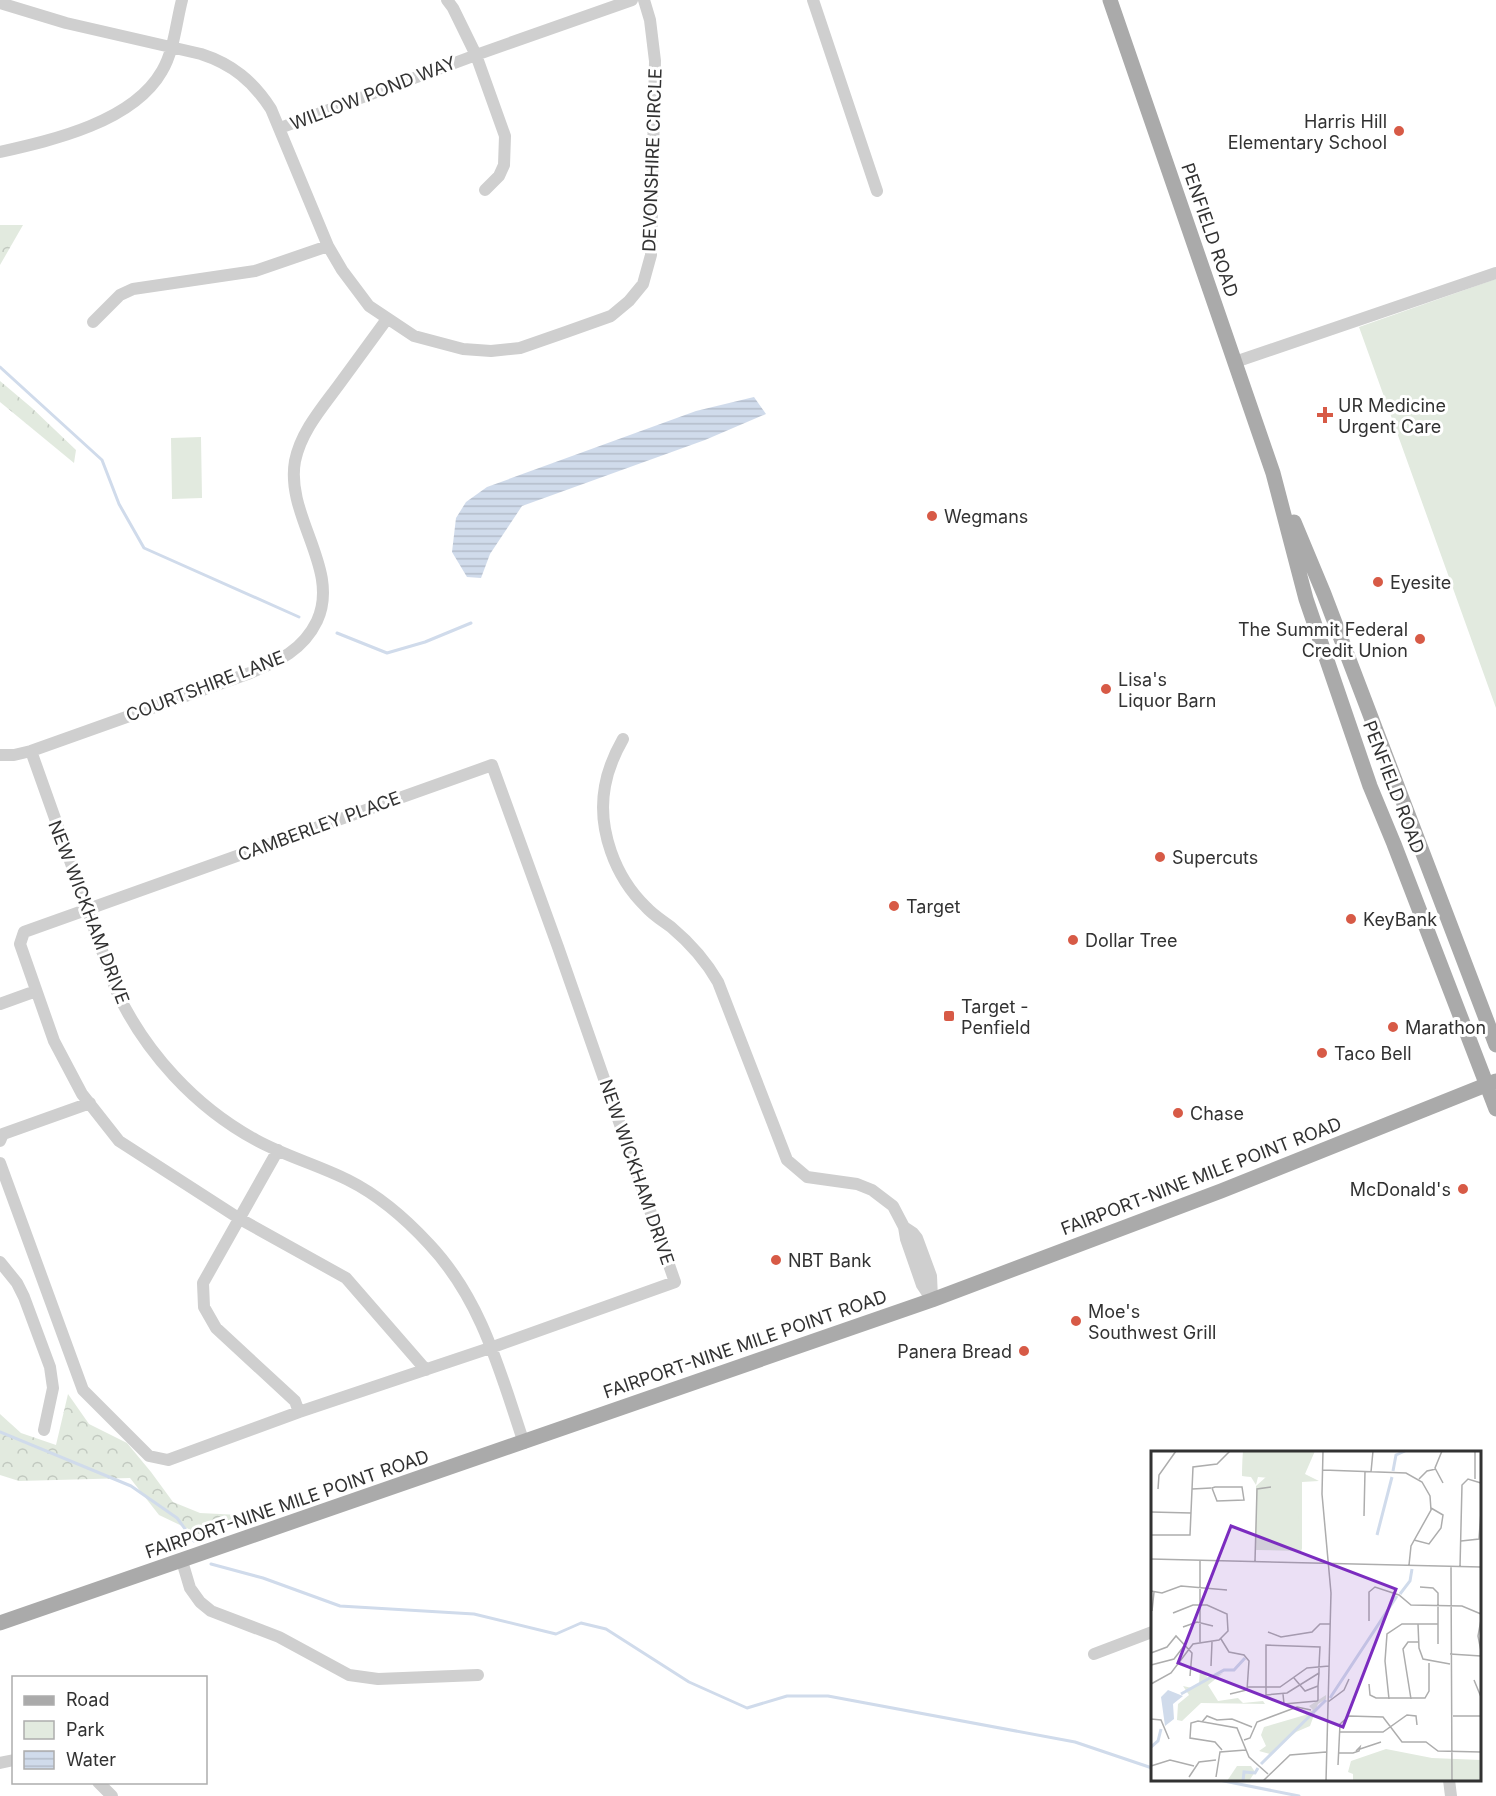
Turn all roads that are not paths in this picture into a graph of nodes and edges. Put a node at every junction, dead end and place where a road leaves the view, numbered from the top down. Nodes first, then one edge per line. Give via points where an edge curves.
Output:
1 (182, 0) edge
2 (447, 0) edge
3 (632, 0) edge
4 (644, 0) edge
5 (813, 0) edge
6 (1110, 0) edge
7 (0, 3) edge
8 (171, 46) junction
9 (476, 55) junction
10 (280, 128) junction
11 (0, 152) edge
12 (485, 190) dead end
13 (877, 191) dead end
14 (328, 246) junction
15 (1496, 273) edge
16 (387, 319) junction
17 (93, 322) dead end
18 (1235, 362) junction
19 (1273, 473) junction
20 (622, 739) dead end
21 (30, 751) junction
22 (0, 755) edge
23 (86, 908) junction
24 (558, 947) joint
25 (36, 991) junction
26 (0, 1004) edge
27 (1496, 1045) edge
28 (1492, 1082) edge
29 (90, 1103) junction
30 (1496, 1109) edge
31 (0, 1141) edge
32 (278, 1150) junction
33 (0, 1163) edge
34 (240, 1219) junction
35 (0, 1262) edge
36 (932, 1300) junction
37 (493, 1347) junction
38 (426, 1370) junction
39 (299, 1412) junction
40 (44, 1430) dead end
41 (524, 1443) junction
42 (182, 1561) junction
43 (0, 1623) edge
44 (1151, 1632) edge
45 (1094, 1654) dead end
46 (478, 1675) dead end
47 (1449, 1781) edge
48 (100, 1784) edge
49 (112, 1796) edge
50 (1451, 1796) edge

1 - 8 street
2 - 9 street
3 - 9 street, WILLOW POND WAY
4 - 16 street, DEVONSHIRE CIRCLE via 655,61 651,255 643,284 611,316 520,348 463,349 414,336
5 - 13 street
6 - 18 main road, PENFIELD ROAD
7 - 8 street, WILLOW POND WAY
8 - 10 street, WILLOW POND WAY via 234,68 261,93
8 - 11 street via 162,71 148,90 116,114 54,138
9 - 10 street, WILLOW POND WAY
9 - 12 street via 505,136 504,165
10 - 14 street, DEVONSHIRE CIRCLE
14 - 16 street, DEVONSHIRE CIRCLE via 369,306
14 - 17 street via 255,271 133,289
15 - 18 street
16 - 21 street, COURTSHIRE LANE via 308,428 295,462 296,493 322,576 324,595 312,631 284,658 250,673
18 - 19 main road, PENFIELD ROAD
19 - 27 main road, PENFIELD ROAD via 1324,594
19 - 28 main road, PENFIELD ROAD via 1306,599 1370,786
20 - 36 street via 605,786 604,824 613,859 626,883 709,966 787,1160 807,1177 857,1184 893,1206 904,1227 922,1285
21 - 22 street, COURTSHIRE LANE
21 - 23 street, NEW WICKHAM DRIVE
23 - 24 street, CAMBERLEY PLACE via 492,765
23 - 25 street, CAMBERLEY PLACE via 24,932 20,944
23 - 32 street, NEW WICKHAM DRIVE via 125,1008 161,1060 214,1112
24 - 37 street, NEW WICKHAM DRIVE via 675,1282
25 - 26 street
25 - 29 street, CAMBERLEY PLACE via 54,1041
28 - 30 main road, PENFIELD ROAD
28 - 36 main road, FAIRPORT-NINE MILE POINT ROAD via 1221,1191
29 - 31 street via 3,1134
29 - 34 street, CAMBERLEY PLACE via 119,1141
32 - 34 street
32 - 37 street, NEW WICKHAM DRIVE via 348,1180 411,1226 459,1282
33 - 39 street, NEW WICKHAM DRIVE via 83,1390 149,1456 168,1460
34 - 38 street, CAMBERLEY PLACE via 346,1278
34 - 39 street via 203,1283 204,1306 216,1328 295,1401
35 - 40 street via 24,1297 50,1367 53,1389
36 - 41 main road, FAIRPORT-NINE MILE POINT ROAD
37 - 38 street, NEW WICKHAM DRIVE
37 - 41 street, NEW WICKHAM DRIVE
38 - 39 street, NEW WICKHAM DRIVE
41 - 42 main road, FAIRPORT-NINE MILE POINT ROAD
42 - 43 main road, FAIRPORT-NINE MILE POINT ROAD
42 - 46 street via 190,1588 211,1611 279,1637 349,1675 378,1679
44 - 45 street
47 - 50 street
48 - 49 street

